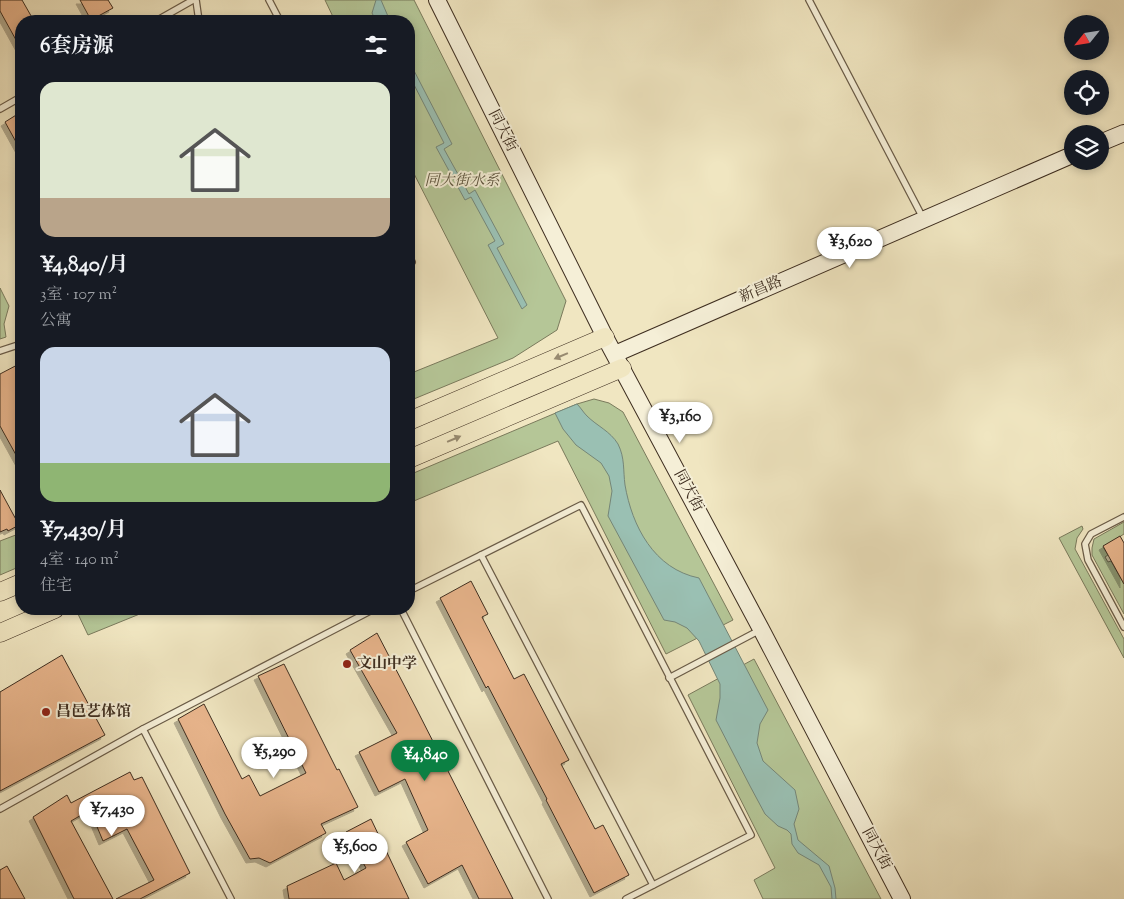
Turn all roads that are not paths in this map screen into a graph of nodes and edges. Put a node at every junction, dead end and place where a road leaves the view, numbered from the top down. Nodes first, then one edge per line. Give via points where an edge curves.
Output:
1 (195, 0) edge
2 (269, 0) edge
3 (437, 0) edge
4 (809, 0) edge
5 (167, 15) edge
6 (198, 15) edge
7 (277, 15) edge
8 (15, 100) edge
9 (0, 109) edge
10 (1124, 133) edge
11 (1109, 139) edge
12 (1064, 159) edge
13 (924, 220) junction
14 (605, 337) junction
15 (15, 346) edge
16 (0, 351) edge
17 (618, 361) junction
18 (415, 418) edge
19 (415, 455) edge
20 (1124, 517) edge
21 (481, 555) junction
22 (15, 586) edge
23 (415, 588) edge
24 (0, 592) edge
25 (41, 615) edge
26 (362, 615) edge
27 (404, 615) edge
28 (1124, 627) edge
29 (762, 629) junction
30 (0, 632) edge
31 (669, 678) junction
32 (143, 729) junction
33 (0, 809) edge
34 (653, 885) junction
35 (231, 899) edge
36 (548, 899) edge
37 (626, 899) edge
38 (902, 899) edge

1 - 5 lane
1 - 6 lane
2 - 7 lane
3 - 14 street, 同大街
4 - 13 lane
8 - 9 lane
10 - 11 street
12 - 13 street, 新昌路
13 - 17 street, 新昌路
14 - 17 street, 同大街
14 -> 18 main road
15 - 16 lane
19 -> 17 main road, 新昌路
17 - 29 street, 同大街
20 - 28 lane via 1091,534 1085,544 1088,560
21 - 23 lane
21 - 31 lane via 581,505
21 - 34 lane
22 - 24 main road
25 - 30 main road
26 - 32 lane
27 - 36 lane
29 - 31 lane
29 - 38 street, 同大街
31 - 34 lane via 751,835
32 - 33 lane
32 - 35 lane
34 - 37 lane

